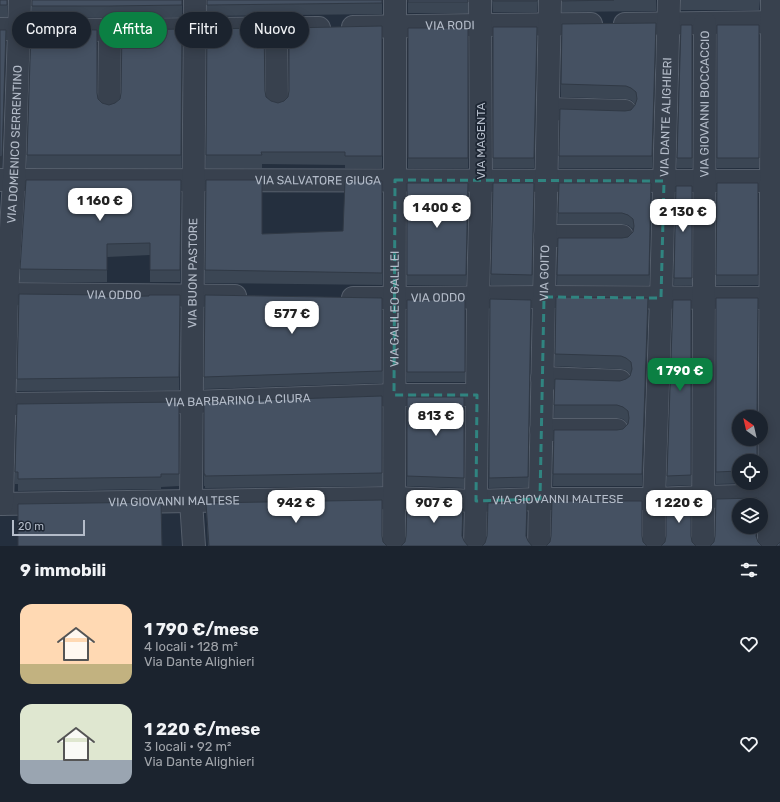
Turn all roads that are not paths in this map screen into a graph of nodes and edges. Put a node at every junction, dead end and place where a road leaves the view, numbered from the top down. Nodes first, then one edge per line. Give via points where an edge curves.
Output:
1 (20, 0) edge
2 (195, 0) edge
3 (394, 0) edge
4 (480, 0) edge
5 (550, 0) edge
6 (668, 0) edge
7 (772, 0) edge
8 (195, 12) edge
9 (776, 22) edge
10 (705, 23) junction
11 (668, 24) junction
12 (480, 25) junction
13 (550, 25) junction
14 (395, 26) junction
15 (309, 27) edge
16 (9, 29) edge
17 (99, 30) edge
18 (110, 48) edge
19 (194, 48) edge
20 (276, 48) edge
21 (277, 104) edge
22 (109, 105) edge
23 (548, 109) junction
24 (625, 111) edge
25 (7, 180) edge
26 (193, 180) junction
27 (395, 180) junction
28 (481, 180) junction
29 (546, 181) junction
30 (664, 181) junction
31 (705, 181) junction
32 (776, 181) edge
33 (545, 236) junction
34 (622, 236) edge
35 (3, 294) edge
36 (193, 295) junction
37 (255, 296) edge
38 (478, 297) junction
39 (544, 297) junction
40 (332, 298) edge
41 (394, 298) junction
42 (661, 298) junction
43 (705, 298) junction
44 (775, 298) edge
45 (542, 378) junction
46 (620, 381) edge
47 (394, 395) junction
48 (477, 395) junction
49 (192, 402) junction
50 (2, 404) edge
51 (541, 430) junction
52 (617, 430) edge
53 (774, 496) edge
54 (704, 497) junction
55 (393, 498) junction
56 (540, 499) junction
57 (654, 499) junction
58 (191, 500) junction
59 (476, 500) junction
60 (1, 504) edge
61 (194, 546) edge
62 (394, 546) edge
63 (475, 546) edge
64 (539, 546) edge
65 (654, 546) edge
66 (704, 546) edge
67 (769, 546) edge

1 - 16 street, VIA DOMENICO SERRENTINO
2 - 8 street, VIA BUON PASTORE
3 - 14 street, VIA GALILEO GALILEI
4 - 12 street, VIA MAGENTA
5 - 13 street, VIA GOITO
6 - 11 street, VIA DANTE ALIGHIERI
7 - 9 street
9 - 10 street, VIA RODI
9 - 32 street
10 - 11 street, VIA RODI
10 - 31 street, VIA GIOVANNI BOCCACCIO
11 - 13 street, VIA RODI
11 - 30 street, VIA DANTE ALIGHIERI
12 - 13 street, VIA RODI
12 - 14 street, VIA RODI
12 - 28 street, VIA MAGENTA
13 - 23 street, VIA GOITO
14 - 15 street, VIA RODI
14 - 27 street, VIA GALILEO GALILEI
16 - 17 street, VIA RODI
16 - 25 street, VIA DOMENICO SERRENTINO
18 - 22 street
19 - 26 street, VIA BUON PASTORE
20 - 21 street
23 - 24 street
23 - 29 street, VIA GOITO
25 - 26 street, VIA SALVATORE GIUGA
25 - 35 street, VIA DOMENICO SERRENTINO
26 - 27 street, VIA SALVATORE GIUGA
26 - 36 street, VIA BUON PASTORE
27 - 28 street, VIA SALVATORE GIUGA
27 - 41 street, VIA GALILEO GALILEI
28 - 29 street, VIA SALVATORE GIUGA
28 - 38 street, VIA MAGENTA
29 - 30 street, VIA SALVATORE GIUGA
29 - 33 street, VIA GOITO
30 - 31 street, VIA SALVATORE GIUGA
30 - 42 street, VIA DANTE ALIGHIERI
31 - 32 street, VIA SALVATORE GIUGA
31 - 43 street, VIA GIOVANNI BOCCACCIO
32 - 44 street
33 - 34 street
33 - 39 street, VIA GOITO
35 - 36 street, VIA ODDO
35 - 50 street, VIA DOMENICO SERRENTINO
36 - 37 street, VIA ODDO
36 - 49 street, VIA BUON PASTORE
38 - 39 street, VIA ODDO
38 - 41 street, VIA ODDO
38 - 48 street, VIA MAGENTA
39 - 42 street, VIA ODDO
39 - 45 street, VIA GOITO
40 - 41 street, VIA ODDO
41 - 47 street, VIA GALILEO GALILEI
42 - 43 street, VIA ODDO
42 - 57 street, VIA DANTE ALIGHIERI
43 - 44 street, VIA ODDO
43 - 54 street, VIA GIOVANNI BOCCACCIO
44 - 53 street
45 - 46 street
45 - 51 street, VIA GOITO
47 - 48 street, VIA BARBARINO LA CIURA
47 - 49 street, VIA BARBARINO LA CIURA
47 - 55 street, VIA GALILEO GALILEI
48 - 59 street, VIA MAGENTA
49 - 50 street, VIA BARBARINO LA CIURA
49 - 58 street, VIA BUON PASTORE
50 - 60 street, VIA DOMENICO SERRENTINO
51 - 52 street
51 - 56 street, VIA GOITO
53 - 54 street, VIA GIOVANNI MALTESE
53 - 67 street
54 - 57 street, VIA GIOVANNI MALTESE
54 - 66 street, VIA GIOVANNI BOCCACCIO
55 - 58 street, VIA GIOVANNI MALTESE
55 - 59 street, VIA GIOVANNI MALTESE
55 - 62 street, VIA GALILEO GALILEI
56 - 57 street, VIA GIOVANNI MALTESE
56 - 59 street, VIA GIOVANNI MALTESE
56 - 64 street, VIA GOITO
57 - 65 street, VIA DANTE ALIGHIERI
58 - 60 street, VIA GIOVANNI MALTESE
58 - 61 street, VIA BUON PASTORE
59 - 63 street, VIA MAGENTA

